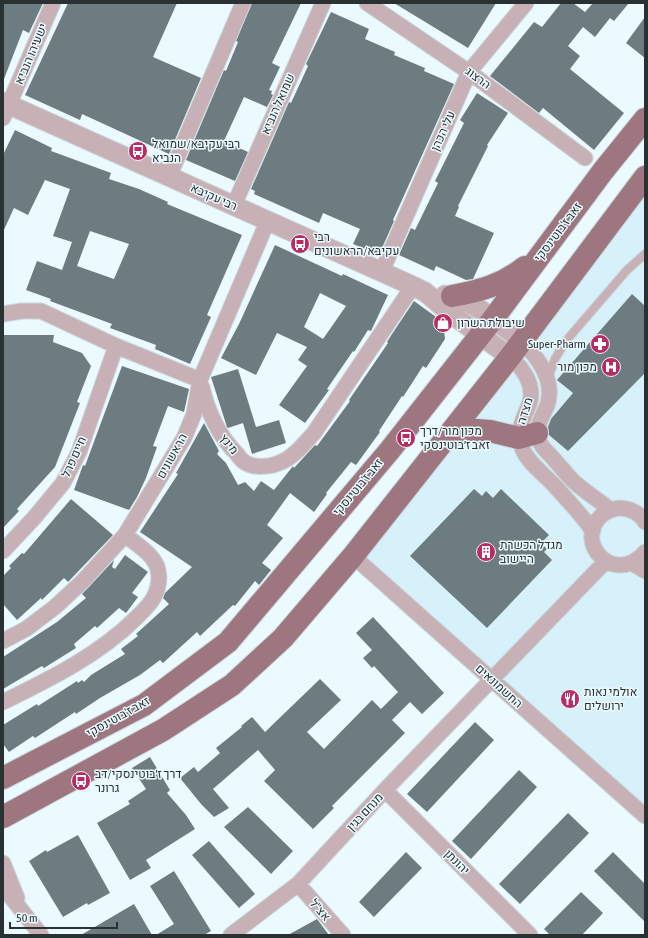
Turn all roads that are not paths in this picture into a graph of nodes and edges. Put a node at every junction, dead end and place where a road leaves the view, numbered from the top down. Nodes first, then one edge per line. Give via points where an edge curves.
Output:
1 (53, 3) edge
2 (243, 3) edge
3 (323, 3) edge
4 (367, 3) edge
5 (526, 3) edge
6 (469, 72) junction
7 (5, 109) edge
8 (645, 119) edge
9 (586, 158) dead end
10 (169, 177) junction
11 (645, 177) edge
12 (234, 205) junction
13 (268, 220) junction
14 (645, 254) edge
15 (540, 256) junction
16 (382, 271) junction
17 (419, 289) junction
18 (452, 296) junction
19 (3, 314) edge
20 (486, 327) junction
21 (116, 346) junction
22 (516, 349) junction
23 (548, 378) junction
24 (200, 380) junction
25 (528, 435) junction
26 (445, 439) junction
27 (611, 510) junction
28 (644, 519) edge
29 (593, 531) junction
30 (125, 535) junction
31 (3, 550) edge
32 (645, 552) edge
33 (353, 556) junction
34 (606, 561) junction
35 (632, 563) junction
36 (645, 572) edge
37 (3, 641) edge
38 (491, 680) junction
39 (3, 702) edge
40 (3, 778) edge
41 (385, 790) junction
42 (645, 816) edge
43 (3, 817) edge
44 (3, 863) edge
45 (298, 884) junction
46 (3, 887) edge
47 (20, 907) junction
48 (41, 935) edge
49 (230, 935) edge
50 (343, 935) edge
51 (530, 935) edge

1 - 7 street, ישעיהו הנביא
2 - 10 street
3 - 12 street, שמואל הנביא
4 - 6 street, הרצוג
5 - 6 street, עלי הכהן
6 - 9 street, הרצוג
6 - 16 street, עלי הכהן
7 - 10 street, רבי עקיבא
8 - 15 main road, זאב ז'בוטינסקי
10 - 12 street, רבי עקיבא
11 - 22 main road
12 - 13 street, רבי עקיבא
13 - 16 street, רבי עקיבא
13 - 24 street, הראשונים
14 - 23 lane via 627,270 565,342 555,358
15 - 18 main road via 514,276 496,285 477,292
15 - 20 main road, זאב ז'בוטינסקי
16 - 17 street, רבי עקיבא
17 - 18 street, רבי עקיבא
17 - 20 street, רבי עקיבא via 450,313
17 - 24 street, מינץ via 314,433 296,452 280,463 255,466 246,463 234,452 214,425
18 - 20 street, רבי עקיבא via 474,306
19 - 21 street via 41,311
20 - 22 street, מצדה
20 - 40 main road, זאב ז'בוטינסקי via 390,450 228,642 144,705
21 - 24 street
21 - 31 street, חיים פרל via 79,452 63,483
22 - 23 street, מצדה via 532,352
22 - 25 street, מצדה via 519,365 525,373 531,395 522,420
22 - 26 main road
23 - 25 street, מצדה via 550,391 547,404 540,421
24 - 30 street, הראשונים via 194,414 184,438
25 - 26 main road via 476,430 463,431
25 - 27 street, מצדה via 539,442 573,480
25 - 29 street, מצדה via 522,449 528,458 577,510
26 - 33 main road
27 - 28 street via 628,509
27 - 29 street via 599,518
29 - 34 street via 594,548
30 - 37 street, הראשונים via 55,607 26,629
30 - 39 street via 151,557 158,569 158,584 154,597 122,631 91,654
32 - 35 street
33 - 38 street, החשמונאים
33 - 43 main road via 283,638 232,685 162,730
34 - 35 street via 614,565
34 - 38 street, מנחם בגין
35 - 36 street
38 - 41 street, מנחם בגין
38 - 42 street, החשמונאים
41 - 45 street, מנחם בגין
41 - 51 street, יהונתן
44 - 47 street
45 - 49 street, מנחם בגין
45 - 50 street, אצ"ל
46 - 47 street
47 - 48 street

